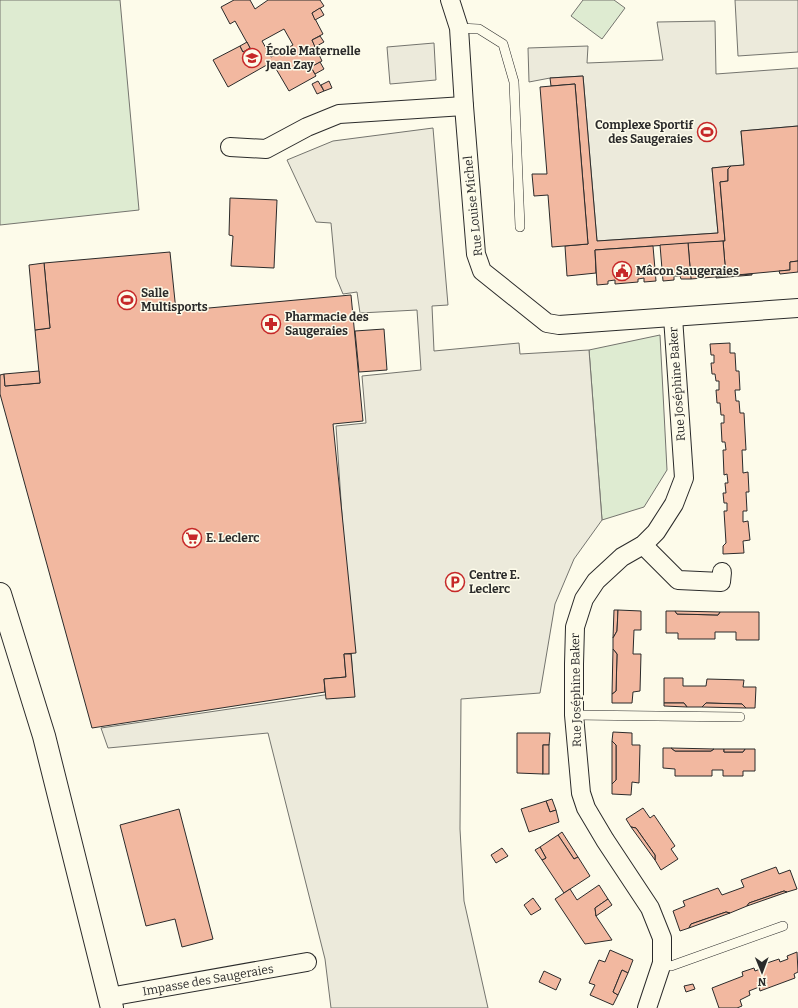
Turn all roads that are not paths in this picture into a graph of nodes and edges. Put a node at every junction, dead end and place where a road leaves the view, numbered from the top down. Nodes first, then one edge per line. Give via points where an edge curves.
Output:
1 (450, 0) edge
2 (459, 28) junction
3 (464, 106) junction
4 (230, 147) dead end
5 (520, 227) dead end
6 (798, 308) edge
7 (673, 317) junction
8 (643, 545) junction
9 (722, 572) dead end
10 (0, 594) edge
11 (574, 715) junction
12 (740, 717) dead end
13 (784, 926) dead end
14 (307, 962) dead end
15 (662, 963) junction
16 (111, 1003) edge
17 (647, 1008) edge

1 - 2 street, Rue Louise Michel
2 - 3 street, Rue Louise Michel
2 - 5 lane via 479,29 503,44 514,82
3 - 4 street via 339,114 307,127 266,149
3 - 7 street, Rue Louise Michel via 476,254 482,271 547,323 559,325
6 - 7 street, Rue Louise Michel
7 - 8 street, Rue Joséphine Baker via 684,478 674,504 656,532
8 - 9 street via 678,580 721,582
8 - 11 street, Rue Joséphine Baker via 622,557 596,581 584,600 575,627
10 - 16 street via 44,736
11 - 12 lane
11 - 15 street, Rue Joséphine Baker via 581,793 586,808 650,908 662,938
13 - 15 lane via 670,966
14 - 16 street, Impasse des Saugeraies
15 - 17 street, Rue Joséphine Baker

